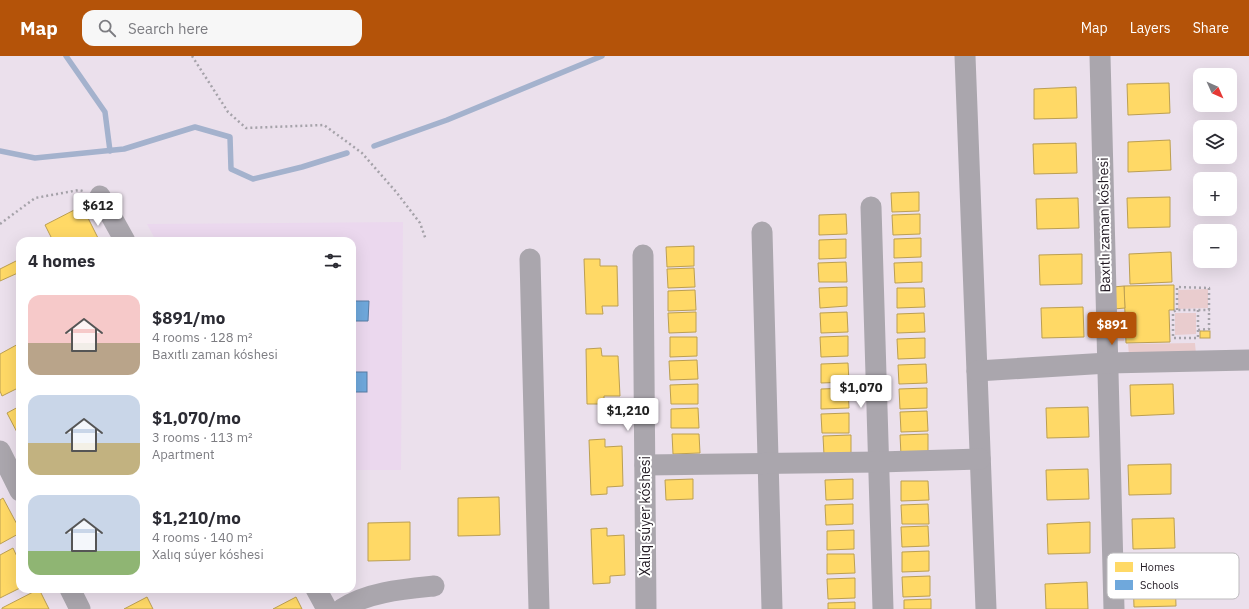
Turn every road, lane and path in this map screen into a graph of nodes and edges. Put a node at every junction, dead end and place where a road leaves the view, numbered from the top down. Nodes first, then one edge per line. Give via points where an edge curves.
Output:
1 (192, 56) edge
2 (965, 56) edge
3 (1100, 56) edge
4 (100, 196) joint
5 (871, 207) dead end
6 (0, 224) edge
7 (762, 232) dead end
8 (123, 237) edge
9 (426, 240) dead end
10 (643, 256) dead end
11 (530, 259) dead end
12 (1177, 310) junction
13 (1198, 310) junction
14 (1210, 310) junction
15 (1198, 330) junction
16 (1198, 338) junction
17 (1198, 343) dead end
18 (1249, 360) edge
19 (1108, 363) junction
20 (977, 371) junction
21 (0, 451) edge
22 (980, 459) junction
23 (879, 462) junction
24 (768, 464) junction
25 (645, 465) junction
26 (16, 482) edge
27 (1113, 553) edge
28 (434, 586) dead end
29 (72, 593) edge
30 (318, 593) edge
31 (1114, 599) edge
32 (80, 609) edge
33 (327, 609) edge
34 (342, 609) edge
35 (539, 609) edge
36 (646, 609) edge
37 (772, 609) edge
38 (883, 609) edge
39 (986, 609) edge
40 (1114, 609) edge

1 - 9 path via 228,112 246,128 324,125 362,153 420,223
2 - 20 street
3 - 19 street, Baxıtlı zaman kóshesi
4 - 6 path via 79,190 35,198
4 - 8 street
5 - 23 street
7 - 24 street
10 - 25 street, Xalıq súyer kóshesi
11 - 35 street
12 - 13 path
12 - 14 path via 1177,287 1209,288
12 - 16 path via 1173,312 1173,338
13 - 14 path
13 - 15 path
14 - 15 path via 1209,329
15 - 16 path
16 - 17 path
18 - 19 street
19 - 20 street
19 - 27 street, Baxıtlı zaman kóshesi
20 - 22 street
21 - 26 street
22 - 23 street
22 - 39 street
23 - 24 street
23 - 38 street
24 - 25 street
24 - 37 street
25 - 36 street, Xalıq súyer kóshesi
28 - 34 street via 394,590 352,602
29 - 32 street
30 - 33 street
31 - 40 street, Baxıtlı zaman kóshesi

